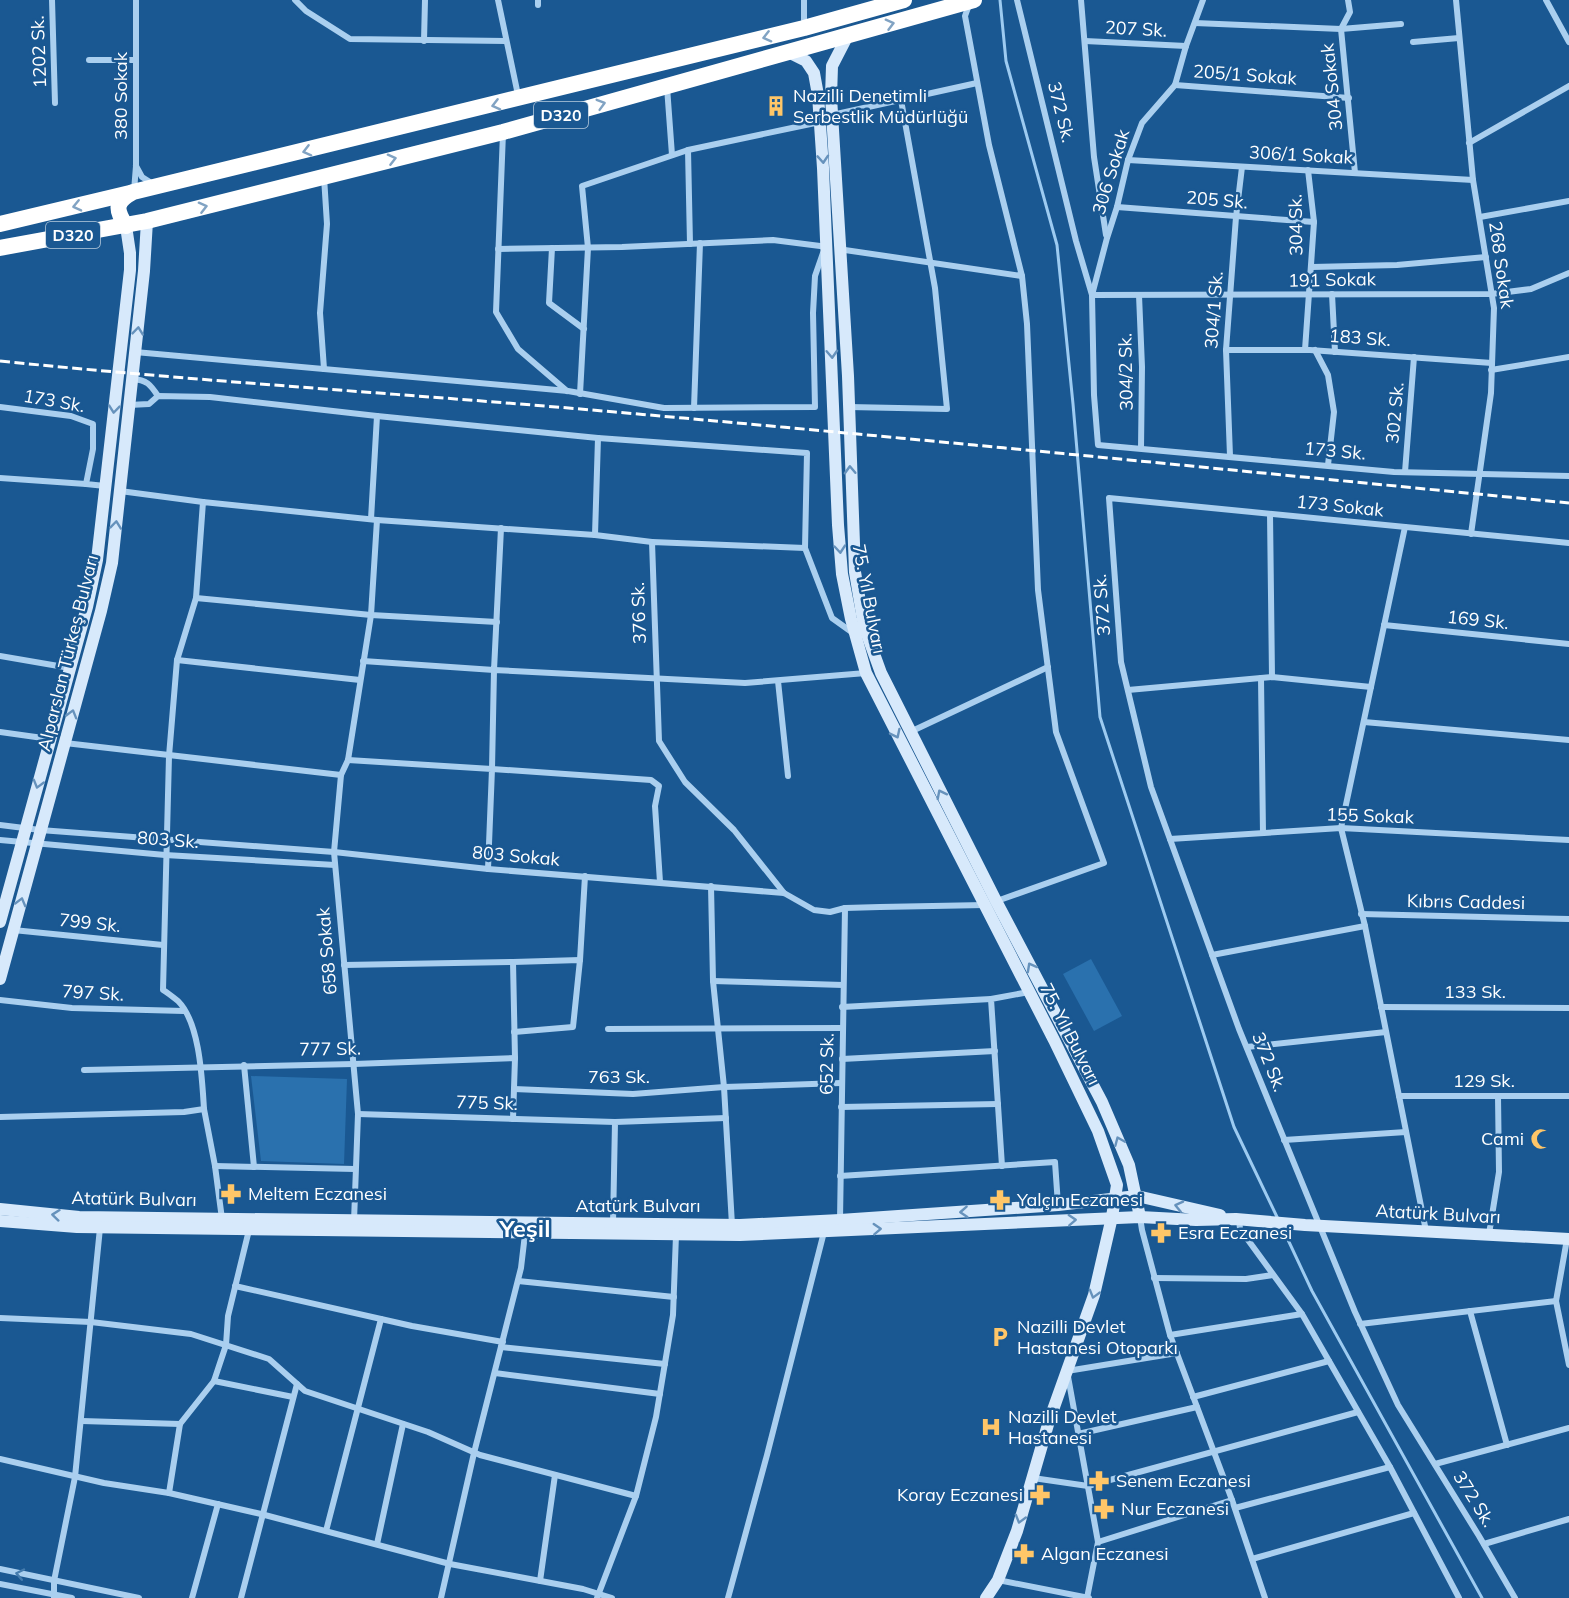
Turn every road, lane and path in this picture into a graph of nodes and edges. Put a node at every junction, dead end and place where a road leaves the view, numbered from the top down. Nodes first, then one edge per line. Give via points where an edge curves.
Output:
1 (52, 0) edge
2 (136, 0) edge
3 (295, 0) edge
4 (425, 0) edge
5 (498, 0) edge
6 (804, 0) edge
7 (904, 0) edge
8 (1017, 0) edge
9 (1081, 0) edge
10 (1203, 0) edge
11 (1348, 0) edge
12 (1456, 0) edge
13 (1546, 0) edge
14 (972, 1) edge
15 (1195, 23) junction
16 (1401, 24) dead end
17 (804, 28) junction
18 (1341, 29) junction
19 (848, 35) junction
20 (1459, 38) junction
21 (424, 41) junction
22 (506, 41) junction
23 (1085, 41) junction
24 (1413, 42) dead end
25 (1569, 42) edge
26 (1186, 46) junction
27 (788, 51) junction
28 (89, 60) dead end
29 (135, 60) junction
30 (977, 83) junction
31 (1175, 85) junction
32 (667, 86) junction
33 (1569, 86) edge
34 (1349, 98) junction
35 (519, 99) junction
36 (901, 100) junction
37 (55, 103) dead end
38 (832, 115) junction
39 (820, 122) junction
40 (503, 132) junction
41 (1469, 143) junction
42 (688, 150) junction
43 (672, 155) junction
44 (1128, 160) junction
45 (136, 166) junction
46 (1242, 167) junction
47 (1308, 170) junction
48 (1355, 173) junction
49 (324, 177) junction
50 (1473, 180) junction
51 (158, 188) junction
52 (134, 192) junction
53 (1569, 201) edge
54 (1117, 207) junction
55 (1480, 217) junction
56 (1236, 218) junction
57 (147, 221) junction
58 (1314, 222) junction
59 (0, 224) edge
60 (126, 226) junction
61 (1107, 238) junction
62 (700, 243) junction
63 (690, 244) junction
64 (826, 246) junction
65 (0, 248) edge
66 (552, 248) junction
67 (588, 248) junction
68 (498, 249) junction
69 (840, 249) junction
70 (1486, 257) junction
71 (931, 262) junction
72 (1312, 267) junction
73 (1569, 273) edge
74 (1022, 276) junction
75 (1230, 294) junction
76 (1332, 294) junction
77 (1491, 294) junction
78 (1092, 295) junction
79 (1139, 295) junction
80 (1308, 295) junction
81 (584, 329) junction
82 (1226, 350) junction
83 (1305, 350) junction
84 (1315, 350) junction
85 (135, 352) junction
86 (1335, 352) junction
87 (1414, 357) junction
88 (1569, 357) edge
89 (1492, 366) junction
90 (324, 369) junction
91 (132, 379) junction
92 (568, 392) junction
93 (580, 394) junction
94 (158, 396) junction
95 (129, 405) junction
96 (0, 407) edge
97 (849, 407) junction
98 (694, 408) junction
99 (377, 416) junction
100 (598, 438) junction
101 (1098, 445) joint
102 (1141, 448) junction
103 (1230, 456) junction
104 (1329, 465) junction
105 (1405, 472) junction
106 (1480, 473) junction
107 (1569, 476) edge
108 (0, 478) edge
109 (86, 484) junction
110 (105, 486) junction
111 (120, 491) junction
112 (1109, 498) joint
113 (203, 502) junction
114 (1270, 514) junction
115 (374, 519) junction
116 (1405, 527) junction
117 (501, 528) junction
118 (1471, 534) junction
119 (595, 535) junction
120 (652, 542) junction
121 (1569, 543) edge
122 (805, 548) junction
123 (196, 598) junction
124 (371, 615) junction
125 (496, 622) junction
126 (1384, 625) junction
127 (855, 634) junction
128 (1569, 644) edge
129 (0, 656) edge
130 (177, 660) junction
131 (363, 661) junction
132 (1048, 667) junction
133 (70, 668) junction
134 (494, 670) junction
135 (866, 673) junction
136 (1272, 677) junction
137 (1261, 678) junction
138 (656, 679) junction
139 (360, 680) junction
140 (778, 681) junction
141 (1371, 687) junction
142 (1128, 690) junction
143 (1364, 722) junction
144 (0, 732) edge
145 (910, 732) junction
146 (50, 739) junction
147 (1569, 741) edge
148 (64, 743) junction
149 (169, 756) junction
150 (348, 760) junction
151 (492, 769) junction
152 (341, 775) junction
153 (788, 776) dead end
154 (0, 825) edge
155 (26, 827) junction
156 (1341, 828) junction
157 (40, 830) junction
158 (1263, 833) junction
159 (1170, 839) junction
160 (0, 840) edge
161 (166, 840) junction
162 (1569, 840) edge
163 (21, 843) junction
164 (36, 844) junction
165 (334, 852) junction
166 (165, 855) junction
167 (335, 865) junction
168 (488, 869) junction
169 (585, 876) junction
170 (660, 882) junction
171 (711, 886) junction
172 (784, 893) junction
173 (990, 903) junction
174 (845, 908) junction
175 (1362, 914) junction
176 (1569, 919) edge
177 (0, 922) edge
178 (1365, 926) junction
179 (13, 930) junction
180 (164, 945) junction
181 (1212, 955) junction
182 (580, 960) junction
183 (513, 962) junction
184 (344, 965) junction
185 (0, 979) edge
186 (713, 981) junction
187 (843, 985) junction
188 (1029, 992) junction
189 (991, 999) junction
190 (0, 1000) edge
191 (842, 1007) junction
192 (1381, 1007) junction
193 (1569, 1008) edge
194 (184, 1011) junction
195 (718, 1028) junction
196 (842, 1028) junction
197 (608, 1029) dead end
198 (514, 1032) junction
199 (1386, 1032) junction
200 (1247, 1047) junction
201 (995, 1051) junction
202 (515, 1058) junction
203 (842, 1059) junction
204 (354, 1064) junction
205 (244, 1065) junction
206 (201, 1066) junction
207 (84, 1070) dead end
208 (841, 1083) junction
209 (724, 1087) junction
210 (514, 1089) junction
211 (1569, 1095) edge
212 (1399, 1096) junction
213 (1498, 1096) junction
214 (998, 1104) junction
215 (841, 1107) junction
216 (204, 1109) junction
217 (358, 1114) junction
218 (0, 1117) edge
219 (726, 1118) junction
220 (513, 1119) junction
221 (615, 1122) junction
222 (1406, 1132) junction
223 (1284, 1140) junction
224 (215, 1166) junction
225 (1002, 1166) junction
226 (254, 1167) junction
227 (356, 1169) junction
228 (840, 1176) junction
229 (1137, 1196) junction
230 (1116, 1197) junction
231 (1058, 1205) junction
232 (0, 1209) edge
233 (1112, 1217) junction
234 (1140, 1217) junction
235 (222, 1219) junction
236 (840, 1220) junction
237 (1240, 1220) junction
238 (0, 1221) edge
239 (354, 1221) junction
240 (78, 1222) junction
241 (137, 1223) junction
242 (613, 1224) junction
243 (732, 1225) junction
244 (1319, 1226) junction
245 (100, 1228) junction
246 (249, 1230) junction
247 (824, 1231) junction
248 (1426, 1232) junction
249 (525, 1234) junction
250 (676, 1235) junction
251 (1488, 1235) junction
252 (1568, 1239) edge
253 (1273, 1275) junction
254 (1154, 1278) junction
255 (518, 1281) junction
256 (236, 1286) junction
257 (674, 1297) junction
258 (1556, 1301) junction
259 (1470, 1311) junction
260 (1302, 1314) junction
261 (0, 1318) edge
262 (381, 1319) junction
263 (91, 1322) junction
264 (1360, 1323) junction
265 (1170, 1335) junction
266 (502, 1344) junction
267 (226, 1346) junction
268 (1176, 1353) junction
269 (1329, 1361) junction
270 (665, 1364) junction
271 (1569, 1365) edge
272 (1067, 1371) junction
273 (495, 1373) junction
274 (214, 1381) junction
275 (297, 1384) junction
276 (660, 1394) junction
277 (293, 1397) junction
278 (1193, 1397) junction
279 (1197, 1407) junction
280 (358, 1409) junction
281 (1358, 1412) junction
282 (82, 1421) junction
283 (180, 1424) junction
284 (403, 1424) junction
285 (1569, 1428) edge
286 (1078, 1434) junction
287 (1506, 1445) junction
288 (1214, 1452) junction
289 (474, 1453) junction
290 (0, 1459) edge
291 (1435, 1464) junction
292 (1390, 1467) junction
293 (555, 1475) junction
294 (75, 1477) junction
295 (1033, 1478) junction
296 (1088, 1486) junction
297 (170, 1493) junction
298 (636, 1496) junction
299 (1232, 1500) junction
300 (218, 1504) junction
301 (1235, 1508) junction
302 (1414, 1513) junction
303 (261, 1514) junction
304 (1569, 1519) edge
305 (326, 1531) junction
306 (1098, 1542) junction
307 (377, 1544) junction
308 (1484, 1544) junction
309 (1252, 1559) junction
310 (450, 1564) junction
311 (0, 1569) edge
312 (998, 1580) junction
313 (54, 1581) junction
314 (540, 1581) junction
315 (0, 1584) edge
316 (55, 1596) edge
317 (598, 1596) edge
318 (72, 1598) edge
319 (139, 1598) edge
320 (192, 1598) edge
321 (241, 1598) edge
322 (441, 1598) edge
323 (612, 1598) edge
324 (728, 1598) edge
325 (986, 1598) edge
326 (1088, 1598) edge
327 (1265, 1598) edge
328 (1459, 1598) edge
329 (1515, 1598) edge

1 - 37 street, 1202 Sk.
2 - 29 street, 380 Sokak
3 - 21 street via 350,39
4 - 21 street
5 - 22 street
6 - 17 street
7 - 17 highway, D320
8 - 78 street, 372 Sk.
9 - 23 street
10 - 15 street, 306 Sokak
11 - 18 street, 304 Sokak via 1350,12
12 - 20 street, 268 Sokak
13 - 25 street
19 -> 14 highway, D320
14 - 30 street via 965,16
15 - 18 street
15 - 26 street, 306 Sokak
16 - 18 street
17 -> 35 highway, D320
18 - 34 street, 304 Sokak
19 - 27 highway, D320
19 - 38 main road, 75. Yıl Bulvarı via 832,66
20 - 24 street
20 - 41 street, 268 Sokak
21 - 22 street
22 - 35 street
23 - 26 street, 207 Sk.
23 - 61 street via 1094,157
26 - 31 street, 306 Sokak
27 - 32 highway, D320
27 - 39 main road, 75. Yıl Bulvarı via 806,60 814,74
28 - 29 street
29 - 45 street, 380 Sokak
30 - 36 street
30 - 74 street
31 - 34 street, 205/1 Sokak
31 - 44 street, 306 Sokak via 1142,123
40 -> 32 highway, D320
32 - 43 street
33 - 41 street
34 - 48 street, 304 Sokak
35 -> 51 highway, D320
36 - 38 street
36 - 71 street
38 - 69 main road, 75. Yıl Bulvarı
39 - 42 street
39 -> 64 main road, 75. Yıl Bulvarı
49 -> 40 highway, D320
40 - 68 street
41 - 50 street, 268 Sokak
42 - 43 street
42 - 63 street
43 - 67 street via 582,186
44 - 46 street, 306/1 Sokak
44 - 54 street, 306 Sokak
45 - 51 street via 142,177
45 - 52 street, 380 Sokak
46 - 47 street, 306/1 Sokak
46 - 56 street, 304/1 Sk.
47 - 48 street, 306/1 Sokak
47 - 58 street, 304 Sk.
48 - 50 street, 306/1 Sokak
57 -> 49 highway, D320
49 - 90 street via 327,224 320,313
50 - 55 street, 268 Sokak
51 - 52 highway, D320
52 - 57 highway via 147,203
52 -> 59 highway, D320
52 - 60 highway via 120,202 119,214
53 - 55 street
54 - 56 street, 205 Sk.
54 - 61 street, 306 Sokak
55 - 70 street, 268 Sokak
56 - 58 street, 205 Sk.
56 - 75 street, 304/1 Sk.
57 - 60 highway, D320
85 -> 57 main road, Alparslan Türkeş Bulvarı
58 - 72 street, 304 Sk.
60 - 65 highway, D320
60 -> 110 main road, Alparslan Türkeş Bulvarı via 130,270
61 - 78 street, 306 Sokak
62 - 63 street
62 - 64 street via 773,240
62 - 98 street
63 - 67 street
64 - 69 street
64 - 98 street via 815,276 814,407
64 -> 127 main road, 75. Yıl Bulvarı via 837,525 842,574
66 - 67 street
66 - 68 street
66 - 81 street via 549,303
67 - 81 street
68 - 92 street via 496,312 518,349
69 - 71 street
69 - 97 main road, 75. Yıl Bulvarı
70 - 72 street
70 - 77 street, 268 Sokak
71 - 74 street
71 - 97 street via 947,409
72 - 80 street, 304 Sk.
73 - 77 street, 191 Sokak via 1531,289
74 - 132 street via 1038,590
75 - 79 street, 191 Sokak
75 - 80 street, 191 Sokak
75 - 82 street, 304/1 Sk.
76 - 77 street, 191 Sokak
76 - 80 street, 191 Sokak
76 - 86 street
77 - 89 street, 268 Sokak
78 - 79 street, 191 Sokak
78 - 101 street, 372 Sk.
79 - 102 street, 304/2 Sk.
80 - 83 street, 304 Sk.
81 - 93 street
82 - 83 street, 183 Sk.
82 - 103 street, 304/1 Sk.
83 - 84 street, 183 Sk.
84 - 86 street, 183 Sk.
84 - 104 street via 1328,375 1334,412
85 - 90 street
85 - 91 main road, Alparslan Türkeş Bulvarı
86 - 87 street, 183 Sk.
87 - 89 street, 183 Sk.
87 - 105 street, 302 Sk.
88 - 89 street, 183 Sk.
89 - 106 street, 268 Sokak
90 - 92 street
91 - 94 street via 149,383
91 - 95 main road, Alparslan Türkeş Bulvarı
92 - 93 street
93 - 98 street via 664,408
94 - 95 street via 149,404
94 - 99 street via 210,397
95 - 111 main road, Alparslan Türkeş Bulvarı
96 - 109 street, 173 Sk. via 71,416 93,424
145 -> 97 main road, 75. Yıl Bulvarı via 881,674 864,626 855,572
99 - 100 street
99 - 115 street, 658 Sokak
100 - 119 street
100 - 122 street via 807,453
101 - 102 street, 173 Sk.
102 - 103 street, 173 Sk.
103 - 104 street, 173 Sk.
104 - 105 street, 173 Sk.
105 - 106 street, 173 Sk.
106 - 107 street, 173 Sk.
106 - 118 street, 268 Sokak
108 - 109 street
109 - 110 street
110 - 133 main road, Alparslan Türkeş Bulvarı via 97,560
111 - 113 street
148 -> 111 main road, Alparslan Türkeş Bulvarı via 112,563
112 - 114 street, 173 Sokak
112 - 142 street, 372 Sk. via 1121,662
113 - 115 street
113 - 123 street
114 - 116 street, 173 Sokak
114 - 136 street
115 - 117 street
115 - 124 street, 658 Sokak
116 - 118 street, 173 Sokak
116 - 126 street
117 - 119 street
117 - 125 street
118 - 121 street, 173 Sokak
119 - 120 street
120 - 122 street
120 - 138 street, 376 Sk.
122 - 127 street via 832,618
123 - 124 street
123 - 130 street
124 - 125 street
124 - 131 street, 658 Sokak
125 - 134 street
126 - 128 street, 169 Sk.
126 - 141 street
127 - 135 main road, 75. Yıl Bulvarı
129 - 133 street
130 - 139 street
130 - 149 street
131 - 134 street
131 - 139 street, 658 Sokak
132 - 145 street
132 - 173 street, 803 Sokak via 1056,732 1104,863
133 - 146 main road, Alparslan Türkeş Bulvarı
134 - 138 street
134 - 151 street
135 - 140 street
135 -> 173 main road, 75. Yıl Bulvarı
136 - 137 street
136 - 141 street
137 - 142 street
137 - 158 street
138 - 140 street
138 - 172 street, 376 Sk. via 659,741 685,782 734,830
139 - 150 street, 658 Sokak
140 - 153 street
141 - 143 street
142 - 159 street, 372 Sk. via 1151,787
143 - 147 street
143 - 156 street
144 - 146 street
173 -> 145 main road, 75. Yıl Bulvarı
146 -> 155 main road, Alparslan Türkeş Bulvarı
148 - 149 street
148 - 157 main road, Alparslan Türkeş Bulvarı
149 - 152 street
149 - 161 street
150 - 151 street
150 - 152 street, 658 Sokak
151 - 168 street
151 - 170 street via 651,780 658,786
152 - 165 street, 658 Sokak
154 - 155 street, 803 Sokak
155 - 157 street, 803 Sokak
155 - 163 main road, Alparslan Türkeş Bulvarı
156 - 158 street, 155 Sokak
156 - 162 street, 155 Sokak
156 - 175 street
157 - 161 street, 803 Sokak
157 - 164 main road, Alparslan Türkeş Bulvarı
158 - 159 street, 155 Sokak
159 - 181 street, 372 Sk.
160 - 163 street, 803 Sk.
161 - 165 street, 803 Sokak
161 - 166 street
163 - 164 street, 803 Sk.
163 - 177 main road, Alparslan Türkeş Bulvarı
164 - 166 street, 803 Sk.
179 -> 164 main road, Alparslan Türkeş Bulvarı
165 - 167 street, 658 Sokak
165 - 168 street, 803 Sokak
166 - 167 street, 803 Sk.
166 - 180 street
167 - 184 street, 658 Sokak
168 - 169 street, 803 Sokak
169 - 170 street, 803 Sokak
169 - 182 street
170 - 171 street, 803 Sokak
171 - 172 street, 803 Sokak
171 - 186 street
172 - 174 street, 803 Sokak via 814,910 830,912
173 - 174 street, 803 Sokak
173 - 188 main road, 75. Yıl Bulvarı
229 -> 173 main road, 75. Yıl Bulvarı via 1129,1165 1102,1102
174 - 187 street, 652 Sk.
175 - 176 street, Kıbrıs Caddesi
175 - 178 street
178 - 181 street
178 - 192 street
179 - 180 street, 799 Sk.
179 - 185 main road, Alparslan Türkeş Bulvarı
180 - 194 street via 163,990
181 - 200 street, 372 Sk.
182 - 183 street
182 - 198 street via 573,1027
183 - 184 street
183 - 198 street
184 - 204 street, 658 Sokak
186 - 187 street
186 - 195 street
187 - 191 street, 652 Sk.
188 - 189 street
188 - 230 main road, 75. Yıl Bulvarı via 1098,1131 1116,1179
189 - 191 street
189 - 201 street
190 - 194 street, 797 Sk. via 72,1008
191 - 196 street, 652 Sk.
192 - 193 street, 133 Sk.
192 - 199 street
194 - 206 street
195 - 196 street
195 - 197 street
195 - 209 street
196 - 203 street, 652 Sk.
198 - 202 street
199 - 200 street
199 - 212 street
200 - 223 street, 372 Sk.
201 - 203 street
201 - 214 street
202 - 204 street, 777 Sk.
202 - 210 street
203 - 208 street, 652 Sk.
204 - 205 street, 777 Sk.
204 - 217 street, 658 Sokak
205 - 206 street, 777 Sk.
205 - 226 street
206 - 207 street, 777 Sk.
206 - 216 street
208 - 209 street, 763 Sk.
208 - 215 street, 652 Sk.
209 - 210 street, 763 Sk. via 633,1094
209 - 219 street
210 - 220 street
211 - 213 street, 129 Sk.
212 - 213 street, 129 Sk.
212 - 222 street
213 - 251 street via 1499,1172
214 - 215 street
214 - 225 street
215 - 228 street, 652 Sk.
216 - 218 street
216 - 224 street
217 - 220 street, 775 Sk.
217 - 227 street, 658 Sokak
219 - 221 street, 775 Sk.
219 - 243 street
220 - 221 street, 775 Sk.
221 - 242 street
222 - 223 street
222 - 248 street
223 - 244 street, 372 Sk.
224 - 226 street
224 - 235 street
225 - 228 street
225 - 231 street via 1055,1162
226 - 227 street
227 - 239 street, 658 Sokak
228 - 236 street, 652 Sk.
229 - 230 main road, Atatürk Bulvarı
229 - 234 main road, 75. Yıl Bulvarı
237 -> 229 main road, Atatürk Bulvarı
230 - 231 main road, Atatürk Bulvarı
230 - 233 main road, 75. Yıl Bulvarı
231 -> 236 main road, Atatürk Bulvarı
240 -> 232 main road, Atatürk Bulvarı
233 - 234 main road, Atatürk Bulvarı
247 -> 233 main road, Atatürk Bulvarı
233 -> 272 main road, 75. Yıl Bulvarı via 1094,1295
234 - 237 main road, Atatürk Bulvarı
234 - 254 street
235 - 239 main road, Atatürk Bulvarı
235 - 241 main road, Atatürk Bulvarı
236 - 243 main road, Atatürk Bulvarı
237 - 244 main road, Atatürk Bulvarı
237 - 253 street via 1240,1229
238 - 240 main road, Atatürk Bulvarı
239 - 242 main road, Atatürk Bulvarı
240 - 241 main road, Atatürk Bulvarı
240 - 245 main road, Atatürk Bulvarı
241 - 245 main road, Atatürk Bulvarı
241 - 246 main road, Atatürk Bulvarı
242 - 243 main road, Atatürk Bulvarı
244 - 248 main road, Atatürk Bulvarı
244 - 264 street, 372 Sk.
245 - 263 street
246 - 249 main road, Atatürk Bulvarı
246 - 256 street
247 - 250 main road, Atatürk Bulvarı
247 - 324 street
248 - 251 main road, Atatürk Bulvarı
249 - 250 main road, Atatürk Bulvarı
249 - 255 street
250 - 257 street
251 - 252 main road, Atatürk Bulvarı
252 - 258 street
253 - 254 street via 1246,1279
253 - 260 street
254 - 265 street
255 - 257 street
255 - 266 street
256 - 262 street
256 - 267 street
257 - 270 street
258 - 259 street
258 - 271 street
259 - 264 street
259 - 287 street
260 - 265 street
260 - 269 street
261 - 263 street
262 - 266 street
262 - 280 street
263 - 267 street via 191,1334
263 - 282 street
264 - 291 street, 372 Sk. via 1398,1405
265 - 268 street
266 - 270 street
266 - 273 street
267 - 274 street
267 - 275 street via 269,1359
268 - 272 street
268 - 278 street
269 - 278 street
269 - 281 street
270 - 276 street
272 - 286 street
272 - 295 main road, 75. Yıl Bulvarı
273 - 276 street
273 - 289 street
274 - 277 street
274 - 283 street
275 - 277 street
275 - 280 street via 305,1391
276 - 298 street
277 - 303 street
278 - 279 street
279 - 286 street
279 - 288 street
280 - 284 street
280 - 305 street
281 - 288 street
281 - 292 street
282 - 283 street
282 - 294 street
283 - 297 street
284 - 289 street
284 - 307 street
285 - 287 street
286 - 296 street
287 - 291 street
288 - 296 street
288 - 299 street
289 - 293 street
289 - 310 street
290 - 294 street
291 - 308 street, 372 Sk.
292 - 301 street
292 - 302 street
293 - 298 street
293 - 314 street
294 - 297 street
294 - 313 street
295 - 296 street
295 -> 312 main road, 75. Yıl Bulvarı
296 - 306 street
297 - 300 street
298 - 317 street
299 - 301 street
299 - 306 street
300 - 303 street
300 - 320 street
301 - 309 street
302 - 309 street
302 - 328 street
303 - 305 street
303 - 321 street
304 - 308 street
305 - 307 street
306 - 326 street
307 - 310 street
308 - 329 street, 372 Sk.
309 - 327 street
310 - 314 street
310 - 322 street
313 -> 311 street
312 - 325 main road, 75. Yıl Bulvarı
312 - 326 street
313 - 316 street
313 - 319 street
314 - 317 street
315 - 316 street
316 - 318 street
317 - 323 street

